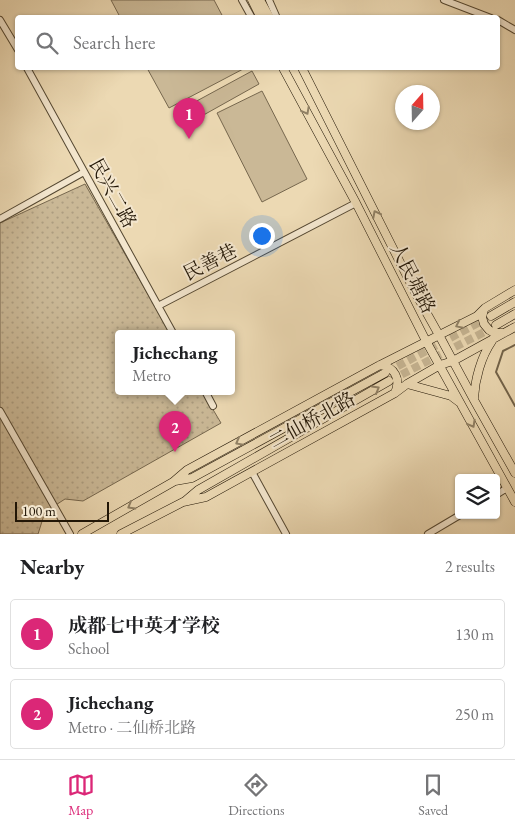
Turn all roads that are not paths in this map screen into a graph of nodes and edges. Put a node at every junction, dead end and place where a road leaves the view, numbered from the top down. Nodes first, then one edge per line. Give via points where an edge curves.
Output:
1 (242, 0) edge
2 (252, 0) edge
3 (260, 0) edge
4 (269, 0) edge
5 (444, 0) edge
6 (250, 15) edge
7 (260, 15) edge
8 (268, 15) edge
9 (276, 15) edge
10 (483, 15) edge
11 (0, 20) edge
12 (500, 21) edge
13 (515, 30) edge
14 (15, 45) edge
15 (28, 70) edge
16 (285, 70) edge
17 (303, 70) edge
18 (84, 172) junction
19 (356, 203) junction
20 (0, 218) edge
21 (515, 290) edge
22 (515, 302) edge
23 (158, 306) junction
24 (485, 308) junction
25 (515, 314) edge
26 (491, 316) tunnel mouth
27 (496, 325) tunnel mouth
28 (515, 327) edge
29 (171, 330) edge
30 (504, 333) junction
31 (440, 335) junction
32 (492, 340) junction
33 (426, 341) junction
34 (453, 361) junction
35 (380, 365) junction
36 (440, 365) junction
37 (384, 373) tunnel mouth
38 (389, 381) tunnel mouth
39 (407, 384) junction
40 (395, 393) junction
41 (207, 395) edge
42 (474, 400) junction
43 (462, 404) junction
44 (213, 406) dead end
45 (0, 412) edge
46 (511, 461) edge
47 (252, 472) junction
48 (515, 473) edge
49 (173, 482) junction
50 (507, 488) junction
51 (500, 492) edge
52 (183, 502) junction
53 (515, 502) edge
54 (455, 518) edge
55 (70, 534) edge
56 (82, 534) edge
57 (121, 534) edge
58 (286, 534) edge
59 (428, 534) edge

1 - 6 street
2 - 7 main road
3 - 8 main road
4 - 9 street
5 - 10 street
11 - 14 street
12 - 13 street
15 - 18 street, 民兴二路
16 -> 19 main road, 人民塘路
31 -> 17 main road, 人民塘路
18 - 20 street
18 - 23 street, 民兴二路
19 - 23 street, 民善巷
19 - 33 main road, 人民塘路
21 - 24 main road
22 - 26 main road
23 - 29 street, 民兴二路
24 - 30 main road via 484,324 494,333
24 -> 31 main road via 477,316
25 - 27 main road
28 - 30 main road, 二仙桥北路
30 - 32 main road, 二仙桥北路
31 - 33 main road
31 - 34 main road, 人民塘路
32 - 34 main road, 二仙桥北路
32 - 42 main road via 476,383
33 - 35 main road
33 - 36 main road, 人民塘路
34 - 36 main road, 二仙桥北路
34 - 42 main road, 人民塘路
35 - 40 main road via 394,371 398,384
35 -> 49 main road via 187,470
36 - 39 main road, 二仙桥北路
36 - 43 main road, 人民塘路
37 - 49 main road via 192,478
52 -> 38 main road via 198,490
39 - 40 main road, 二仙桥北路
39 - 43 main road via 451,396
40 - 47 main road, 二仙桥北路
41 - 44 street
42 - 46 main road, 人民塘路
43 -> 50 main road, 人民塘路
45 - 55 street
46 - 48 main road, 人民塘路
47 - 52 main road, 二仙桥北路 via 206,497
47 - 58 street
49 -> 56 main road
50 - 51 street
50 - 53 main road, 人民塘路
52 - 57 main road, 二仙桥北路
54 - 59 street

